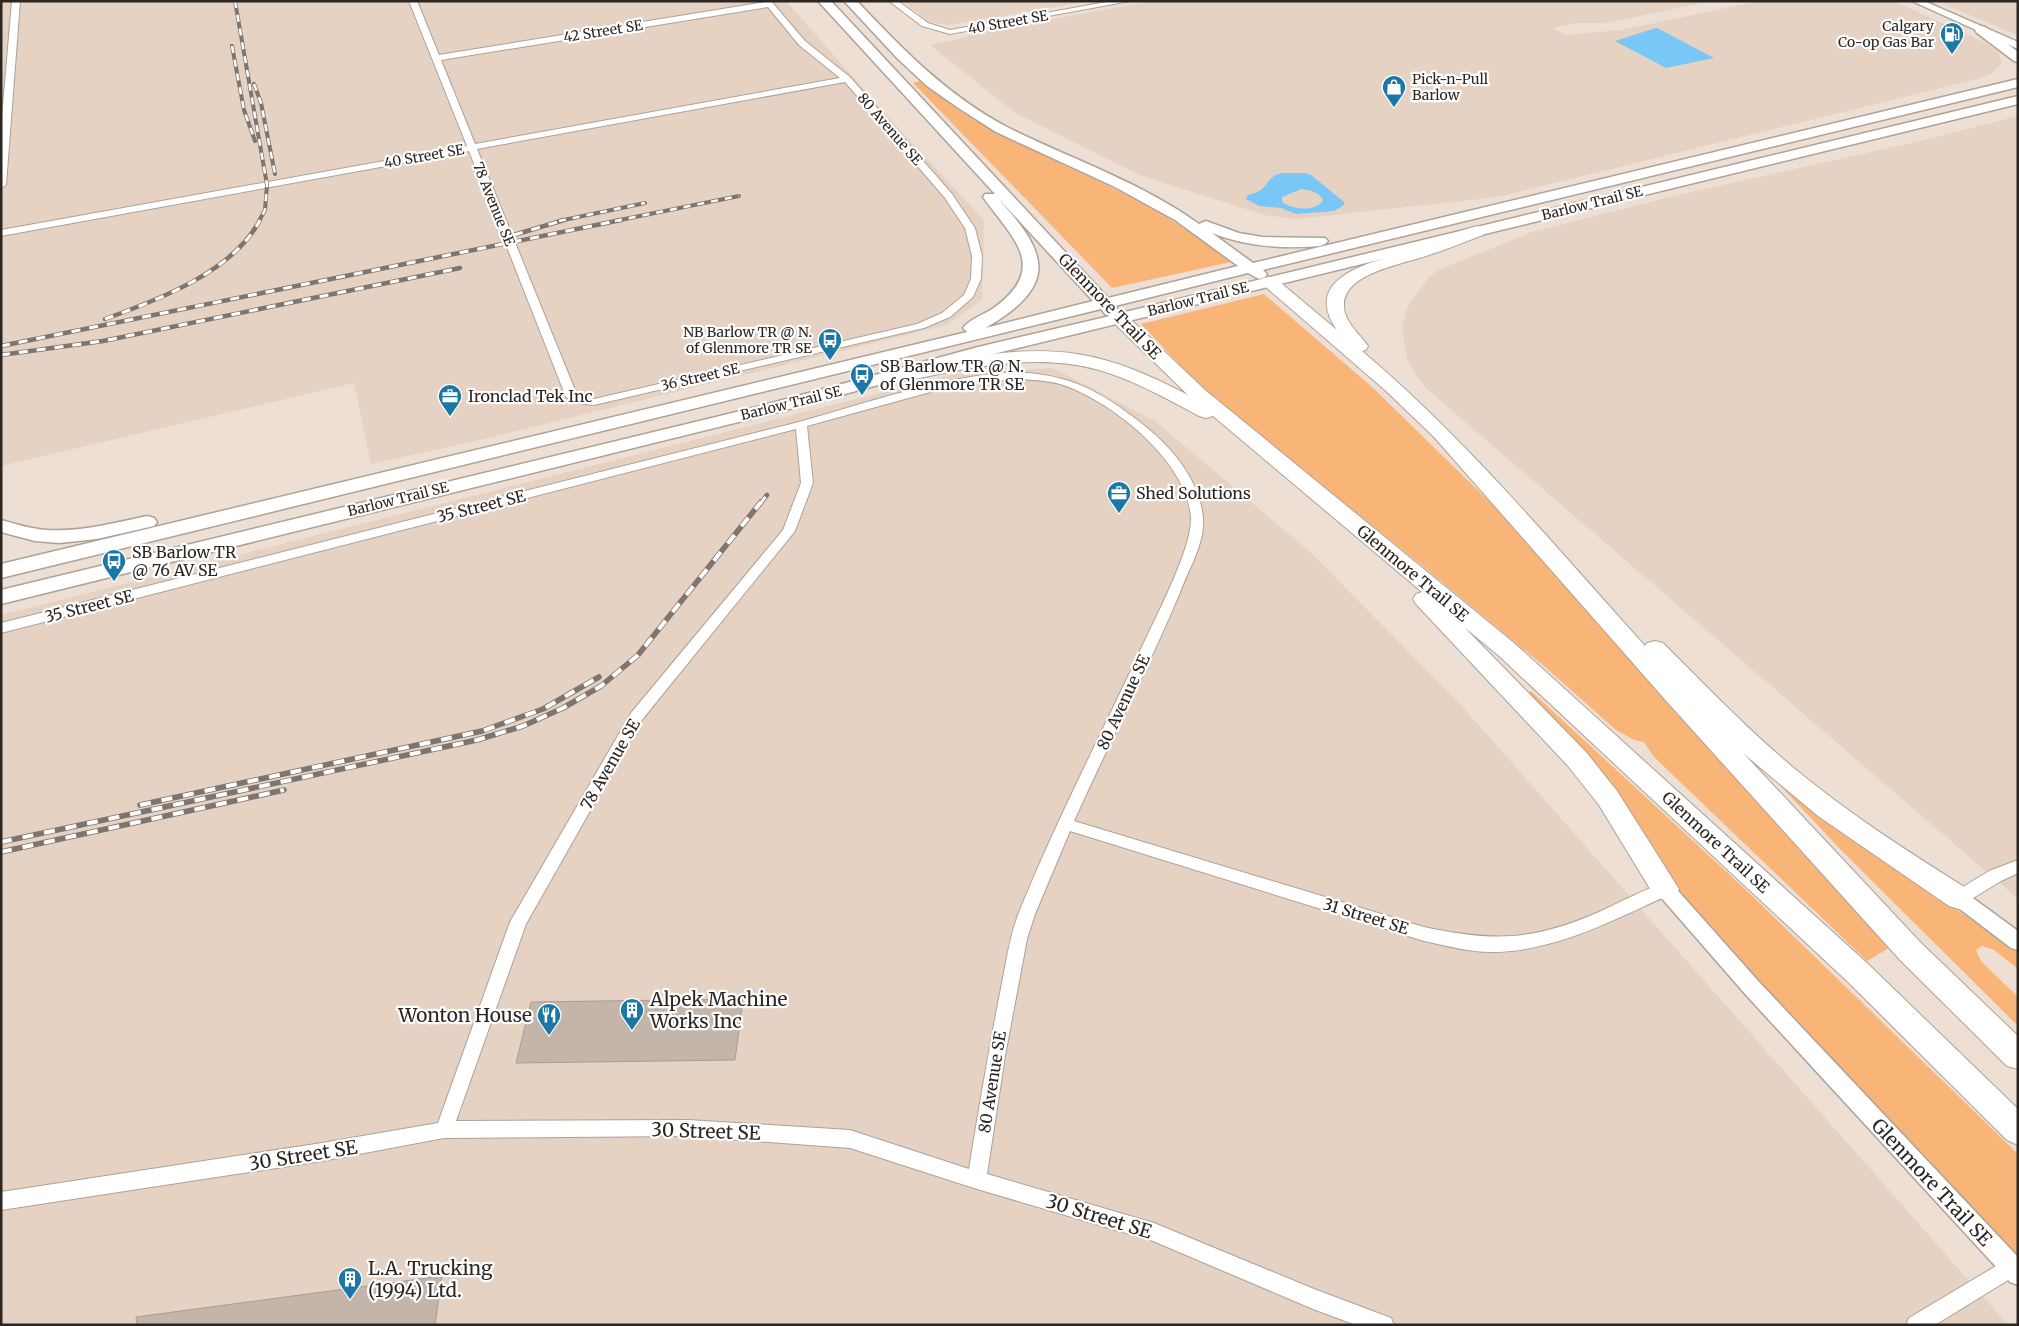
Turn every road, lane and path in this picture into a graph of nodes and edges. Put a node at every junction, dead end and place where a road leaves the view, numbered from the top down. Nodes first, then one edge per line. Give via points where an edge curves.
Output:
1 (16, 1) edge
2 (413, 1) edge
3 (824, 1) edge
4 (850, 1) edge
5 (893, 1) edge
6 (1126, 1) edge
7 (1916, 1) edge
8 (768, 3) edge
9 (1981, 30) junction
10 (2018, 40) edge
11 (2018, 46) edge
12 (436, 58) junction
13 (2018, 58) edge
14 (2018, 75) edge
15 (847, 79) junction
16 (2018, 83) edge
17 (2016, 98) edge
18 (1944, 101) junction
19 (948, 135) junction
20 (471, 148) junction
21 (1, 184) edge
22 (1149, 199) junction
23 (1447, 222) junction
24 (1477, 230) junction
25 (1, 233) edge
26 (1252, 268) junction
27 (976, 278) joint
28 (1269, 282) junction
29 (1113, 307) junction
30 (905, 351) junction
31 (881, 380) junction
32 (960, 381) joint
33 (1392, 386) junction
34 (580, 402) joint
35 (800, 425) junction
36 (1242, 431) junction
37 (1484, 479) junction
38 (327, 493) junction
39 (1332, 505) junction
40 (1, 526) edge
41 (1, 571) edge
42 (1, 597) edge
43 (1, 628) edge
44 (1066, 824) junction
45 (2018, 866) edge
46 (1666, 889) junction
47 (1958, 898) junction
48 (2018, 942) edge
49 (2018, 1056) edge
50 (444, 1130) junction
51 (2018, 1130) edge
52 (977, 1180) junction
53 (1, 1202) edge
54 (2014, 1270) edge
55 (1384, 1325) edge
56 (1916, 1325) edge

1 - 21 street
2 - 12 street, 78 Avenue SE
3 - 19 main road, Glenmore Trail SE
4 - 22 main road via 901,55 962,104 1001,128
5 - 6 street, 40 Street SE via 920,23 950,32
7 - 9 street
8 - 12 street, 42 Street SE
8 - 15 street, 80 Avenue SE via 802,43
9 - 10 main road
9 - 11 street
9 - 13 main road
12 - 20 street, 78 Avenue SE
14 - 18 main road
15 - 20 street, 40 Street SE
15 - 27 street, 80 Avenue SE via 949,196 970,228 977,256
16 - 18 main road, Barlow Trail SE
17 - 24 main road, Barlow Trail SE
18 - 23 main road, Barlow Trail SE
19 - 29 main road, Glenmore Trail SE
19 - 30 main road via 958,155 1020,238 1031,263 1028,281 1007,306 980,324
20 - 25 street, 40 Street SE
20 - 34 street, 78 Avenue SE via 572,397
22 - 23 main road via 1212,228 1265,243 1306,243
22 - 26 main road
23 - 26 main road, Barlow Trail SE
24 - 28 main road, Barlow Trail SE
24 - 33 highway via 1356,274 1338,292 1336,314
26 - 28 main road
26 - 29 main road, Barlow Trail SE
27 - 34 street, 36 Street SE via 968,297 946,315 920,326 594,402
28 - 29 main road, Barlow Trail SE via 1160,308
28 - 33 highway
29 - 30 main road, Barlow Trail SE
29 - 31 main road, Barlow Trail SE via 984,351
29 - 36 highway, Glenmore Trail SE via 1198,394
30 - 38 main road, Barlow Trail SE
31 - 36 highway via 990,360 1058,357 1104,366 1144,380
31 - 42 main road, Barlow Trail SE
32 - 35 street, 35 Street SE
32 - 44 street, 80 Avenue SE via 1012,375 1048,377 1079,387 1121,410 1156,444 1179,469 1195,502 1196,532 1166,610
33 - 37 highway
35 - 43 street, 35 Street SE
35 - 50 street, 78 Avenue SE via 808,483 789,530 636,717 518,922
36 - 39 highway, Glenmore Trail SE
37 - 47 highway via 1773,764 1843,822
37 - 49 highway via 1678,698 1905,945
38 - 40 main road via 255,501 87,533 47,536
38 - 41 main road, Barlow Trail SE
39 - 46 highway via 1577,759 1608,798
39 - 51 highway, Glenmore Trail SE via 1506,649 1858,974
44 - 46 street, 31 Street SE via 1424,934 1466,943 1495,945 1557,936
44 - 52 street, 80 Avenue SE via 1024,918 996,1049
45 - 47 street
46 - 54 street, Glenmore Trail SE via 1753,989
47 - 48 street
50 - 52 street, 30 Street SE via 688,1128 850,1139
50 - 53 street, 30 Street SE
52 - 55 street, 30 Street SE via 1154,1232 1313,1299
54 - 56 street

